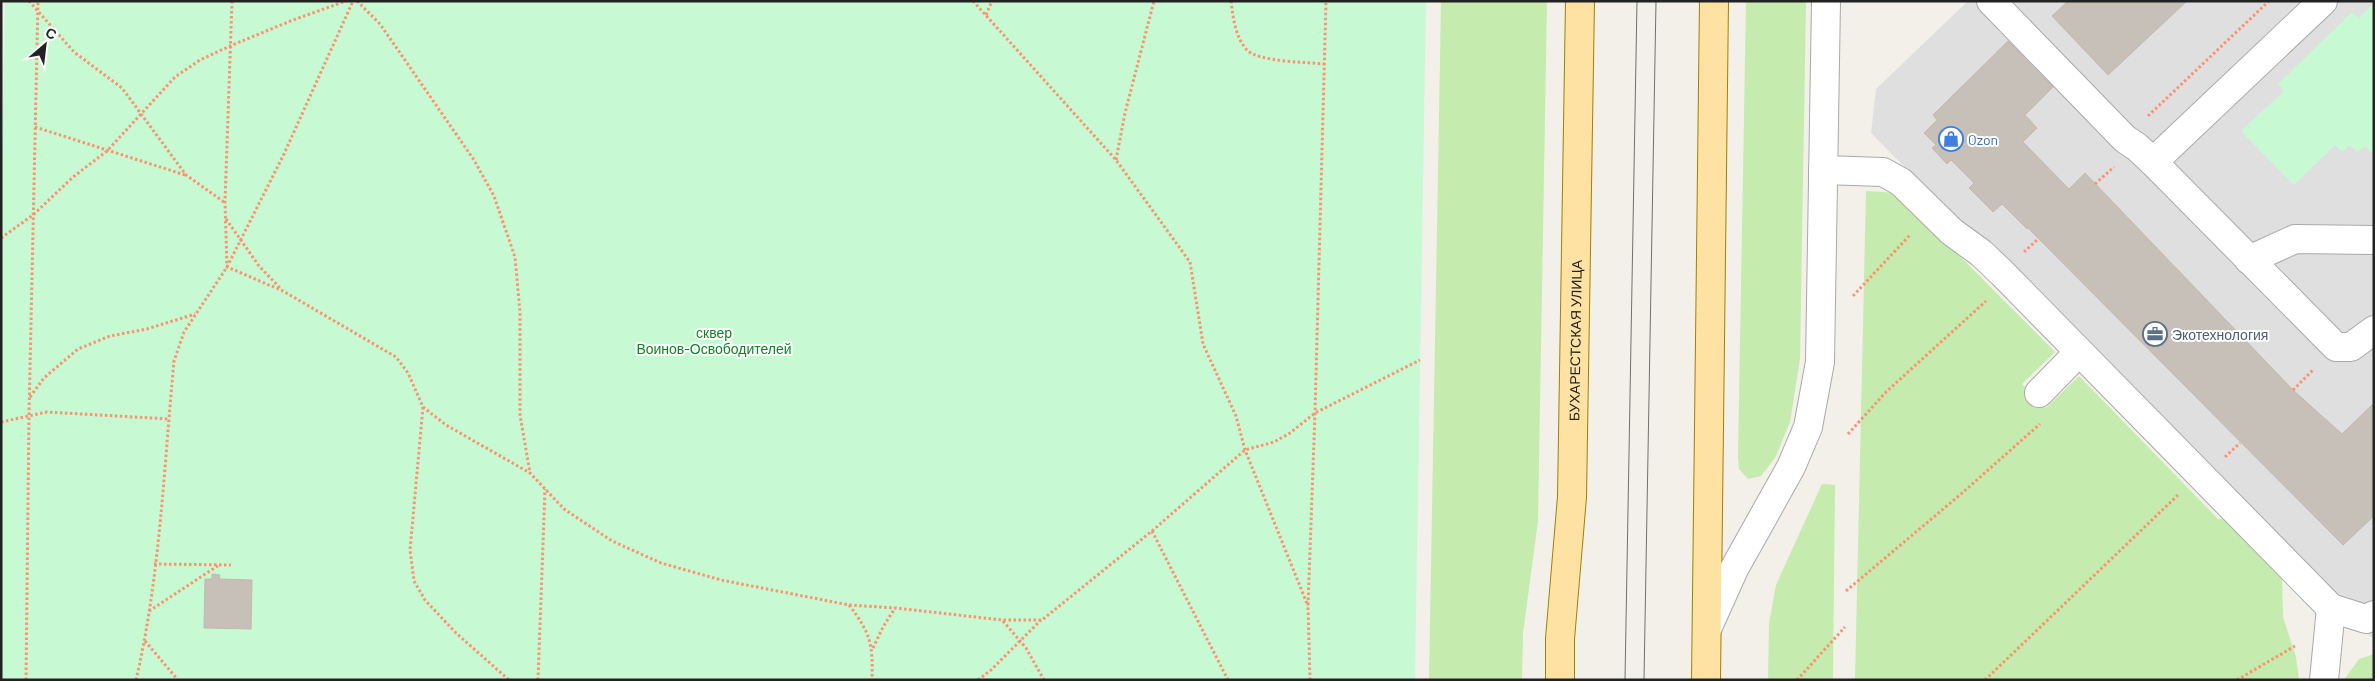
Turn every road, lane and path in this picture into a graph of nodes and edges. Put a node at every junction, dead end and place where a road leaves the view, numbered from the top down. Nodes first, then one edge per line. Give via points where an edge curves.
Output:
1 (29, 1) edge
2 (38, 1) edge
3 (232, 1) edge
4 (346, 1) edge
5 (353, 1) edge
6 (357, 1) edge
7 (973, 1) edge
8 (992, 1) edge
9 (1154, 1) edge
10 (1231, 1) edge
11 (1326, 1) edge
12 (1580, 1) edge
13 (1714, 1) edge
14 (1826, 1) edge
15 (1990, 1) edge
16 (2269, 1) edge
17 (2323, 1) edge
18 (38, 9) junction
19 (986, 15) junction
20 (230, 46) junction
21 (1324, 64) junction
22 (141, 113) junction
23 (35, 127) junction
24 (2124, 139) junction
25 (107, 150) junction
26 (1116, 160) junction
27 (2153, 162) junction
28 (1823, 170) junction
29 (186, 176) junction
30 (225, 202) junction
31 (1931, 211) junction
32 (33, 215) junction
33 (225, 218) junction
34 (1, 238) edge
35 (2374, 240) edge
36 (240, 241) junction
37 (2249, 260) junction
38 (227, 267) junction
39 (2009, 281) junction
40 (283, 291) junction
41 (1851, 299) dead end
42 (196, 314) junction
43 (2374, 330) edge
44 (2079, 352) junction
45 (1420, 360) dead end
46 (2038, 393) dead end
47 (29, 398) junction
48 (423, 407) junction
49 (1315, 413) junction
50 (29, 415) junction
51 (169, 420) junction
52 (1, 422) edge
53 (2041, 423) dead end
54 (1848, 434) dead end
55 (1245, 450) junction
56 (530, 473) junction
57 (2199, 474) junction
58 (545, 489) junction
59 (1152, 531) junction
60 (154, 564) junction
61 (231, 564) dead end
62 (219, 565) junction
63 (1846, 590) dead end
64 (849, 605) junction
65 (1308, 606) junction
66 (896, 608) junction
67 (2331, 608) junction
68 (149, 612) junction
69 (2371, 619) edge
70 (1002, 620) junction
71 (1042, 620) junction
72 (1845, 627) dead end
73 (1707, 629) junction
74 (1020, 639) junction
75 (145, 641) junction
76 (2300, 643) dead end
77 (873, 649) junction
78 (27, 679) edge
79 (136, 680) edge
80 (178, 680) edge
81 (509, 680) edge
82 (538, 680) edge
83 (872, 680) edge
84 (978, 680) edge
85 (1044, 680) edge
86 (1228, 680) edge
87 (1310, 680) edge
88 (1560, 680) edge
89 (1706, 680) edge
90 (1798, 680) edge
91 (1985, 680) edge
92 (2237, 680) edge
93 (2324, 680) edge

1 - 18 path
2 - 18 path
3 - 20 path
4 - 20 path
5 - 36 path via 284,154
6 - 56 path via 385,32 474,160 494,196 515,257 520,312 520,415
7 - 19 path
8 - 19 path
9 - 26 path
10 - 21 path via 1234,25 1247,50 1265,58
11 - 21 path
12 - 88 main road, БУХАРЕСТСКАЯ УЛИЦА via 1572,497 1560,639
13 - 73 main road
14 - 28 street
15 - 24 street
16 - 24 path
17 - 27 street
18 - 22 path via 74,52 122,88
18 - 23 path
19 - 26 path
20 - 22 path via 200,60 175,77
20 - 30 path
21 - 49 path
22 - 25 path
22 - 29 path
23 - 25 path
23 - 32 path
24 - 27 street
25 - 29 path
25 - 32 path
26 - 55 path via 1190,262 1203,344 1236,416
27 - 37 street
28 - 31 street via 1883,172 1901,182
28 - 73 street via 1820,362 1808,427 1791,467 1734,568
29 - 30 path
30 - 33 path
31 - 39 street
31 - 41 path
32 - 34 path
32 - 47 path
33 - 36 path
33 - 38 path
35 - 37 street via 2294,239
36 - 38 path
36 - 40 path
37 - 43 street via 2336,347 2351,347
38 - 40 path
38 - 42 path
39 - 44 street
39 - 54 path via 1886,392
40 - 48 path via 396,357 408,373
42 - 47 path via 110,336 78,348 44,378
42 - 51 path via 184,332 174,361
44 - 46 street
44 - 57 street
45 - 49 path
47 - 50 path
48 - 56 path via 446,425
48 - 81 path via 410,550 414,581 425,600 456,633
49 - 55 path via 1274,442
49 - 65 path
50 - 51 path via 87,413
50 - 52 path
50 - 78 path
51 - 60 path
53 - 63 path
55 - 59 path
55 - 65 path
56 - 58 path
57 - 67 street
57 - 91 path
58 - 64 path via 564,509 612,541 661,563 721,580
58 - 82 path
59 - 71 path
59 - 86 path
60 - 62 path
60 - 68 path
61 - 62 path
62 - 68 path
64 - 66 path
64 - 77 path via 862,622
65 - 87 path
66 - 70 path
66 - 77 path
67 - 69 street
67 - 93 street
68 - 75 path
70 - 71 path
70 - 74 path
71 - 74 path
72 - 90 path
73 - 89 main road
74 - 84 path
74 - 85 path
75 - 79 path
75 - 80 path
76 - 92 path
77 - 83 path

